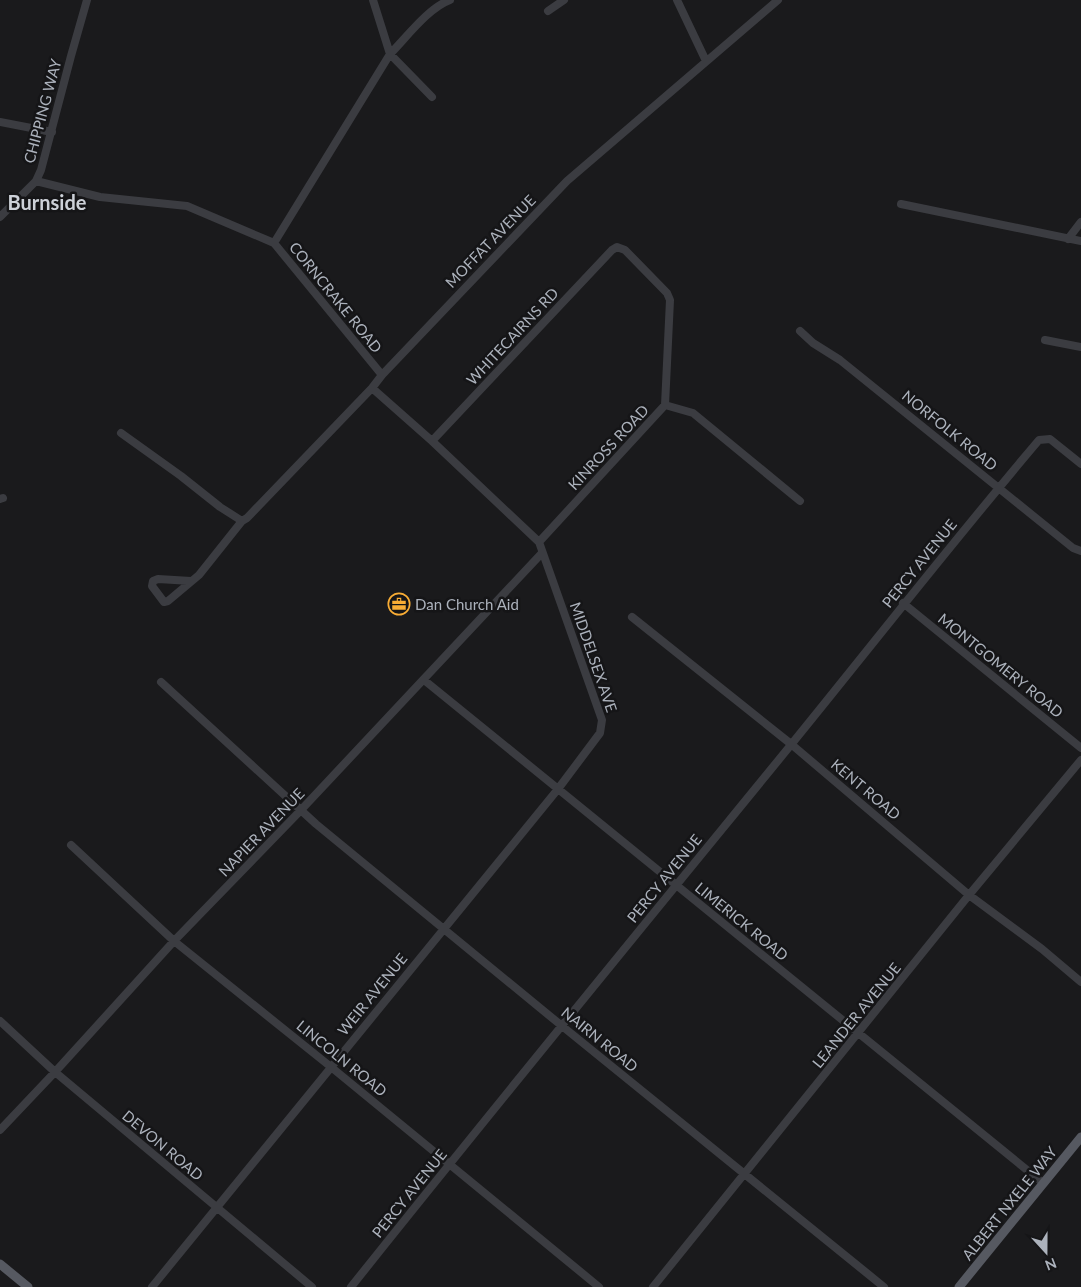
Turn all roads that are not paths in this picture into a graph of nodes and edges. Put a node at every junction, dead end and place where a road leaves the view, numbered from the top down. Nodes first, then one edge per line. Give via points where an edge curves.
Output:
1 (87, 0) edge
2 (373, 0) edge
3 (450, 0) edge
4 (564, 0) edge
5 (677, 0) edge
6 (778, 0) edge
7 (548, 11) dead end
8 (390, 54) junction
9 (706, 61) junction
10 (432, 97) dead end
11 (0, 122) edge
12 (52, 132) junction
13 (36, 181) junction
14 (901, 204) dead end
15 (0, 217) edge
16 (1081, 222) edge
17 (1068, 239) junction
18 (1081, 241) edge
19 (274, 243) junction
20 (800, 331) dead end
21 (1045, 340) dead end
22 (1081, 347) edge
23 (382, 375) junction
24 (372, 388) junction
25 (666, 405) junction
26 (121, 433) dead end
27 (432, 441) junction
28 (1081, 464) edge
29 (999, 487) junction
30 (800, 501) dead end
31 (242, 521) junction
32 (539, 542) junction
33 (1081, 551) edge
34 (542, 554) junction
35 (191, 581) junction
36 (903, 604) junction
37 (632, 617) dead end
38 (424, 680) junction
39 (161, 682) dead end
40 (791, 744) junction
41 (1081, 748) edge
42 (1081, 760) edge
43 (558, 788) junction
44 (301, 810) junction
45 (71, 845) dead end
46 (676, 884) junction
47 (970, 895) junction
48 (443, 928) junction
49 (174, 941) junction
50 (1081, 982) edge
51 (0, 1021) edge
52 (562, 1026) junction
53 (859, 1034) junction
54 (331, 1067) junction
55 (55, 1072) junction
56 (0, 1130) edge
57 (1081, 1137) edge
58 (449, 1164) junction
59 (744, 1173) junction
60 (1043, 1183) junction
61 (216, 1208) junction
62 (0, 1264) edge
63 (28, 1287) edge
64 (152, 1287) edge
65 (312, 1287) edge
66 (351, 1287) edge
67 (599, 1287) edge
68 (653, 1287) edge
69 (884, 1287) edge
70 (959, 1287) edge

1 - 12 street, CHIPPING WAY
2 - 8 street
3 - 8 street via 435,9
4 - 7 street
5 - 9 street
6 - 9 street, MOFFAT AVENUE
8 - 10 street
8 - 19 street
9 - 23 street, MOFFAT AVENUE via 567,181
11 - 12 street
12 - 13 street, CHIPPING WAY
13 - 15 street, CHIPPING WAY
13 - 19 street, CORNCRAKE ROAD via 100,197 187,206
14 - 17 street
16 - 17 street
17 - 18 street
19 - 23 street, CORNCRAKE ROAD
20 - 29 street, NORFOLK ROAD
21 - 22 street
23 - 24 street, MOFFAT AVENUE
24 - 27 street
24 - 31 street, MOFFAT AVENUE
25 - 27 street, WHITECAIRNS RD via 670,300 622,248 617,247
25 - 30 street, KINROSS ROAD via 694,413
25 - 32 street, KINROSS ROAD
26 - 31 street
27 - 32 street
28 - 29 street, PERCY AVENUE via 1050,439 1044,438
29 - 33 street, NORFOLK ROAD via 1073,548
29 - 36 street, PERCY AVENUE
31 - 35 street, MOFFAT AVENUE
32 - 34 street
34 - 38 street, NAPIER AVENUE
34 - 43 street, MIDDELSEX AVE via 602,724 600,733
35 - 35 street, MOFFAT AVENUE via 164,602 152,586 158,579
36 - 40 street, PERCY AVENUE
36 - 41 street, MONTGOMERY ROAD
37 - 40 street, KENT ROAD
38 - 43 street, LIMERICK ROAD
38 - 44 street, NAPIER AVENUE
39 - 44 street, NAIRN ROAD
40 - 46 street, PERCY AVENUE
40 - 47 street, KENT ROAD
42 - 47 street, LEANDER AVENUE
43 - 46 street, LIMERICK ROAD
43 - 48 street, WEIR AVENUE
44 - 48 street, NAIRN ROAD
44 - 49 street, NAPIER AVENUE
45 - 49 street, LINCOLN ROAD
46 - 52 street, PERCY AVENUE
46 - 53 street, LIMERICK ROAD
47 - 50 street, KENT ROAD
47 - 53 street, LEANDER AVENUE
48 - 52 street, NAIRN ROAD
48 - 54 street, WEIR AVENUE
49 - 54 street, LINCOLN ROAD
49 - 55 street, NAPIER AVENUE
51 - 55 street, DEVON ROAD
52 - 58 street, PERCY AVENUE
52 - 59 street, NAIRN ROAD
53 - 59 street, LEANDER AVENUE
53 - 60 street, LIMERICK ROAD
54 - 58 street, LINCOLN ROAD
54 - 61 street, WEIR AVENUE
55 - 56 street, NAPIER AVENUE
55 - 61 street, DEVON ROAD
57 - 60 main road, ALBERT NXELE WAY
58 - 66 street, PERCY AVENUE
58 - 67 street, LINCOLN ROAD
59 - 68 street, LEANDER AVENUE
59 - 69 street, NAIRN ROAD
60 - 70 main road, ALBERT NXELE WAY
61 - 64 street, WEIR AVENUE
61 - 65 street, DEVON ROAD
62 - 63 main road

